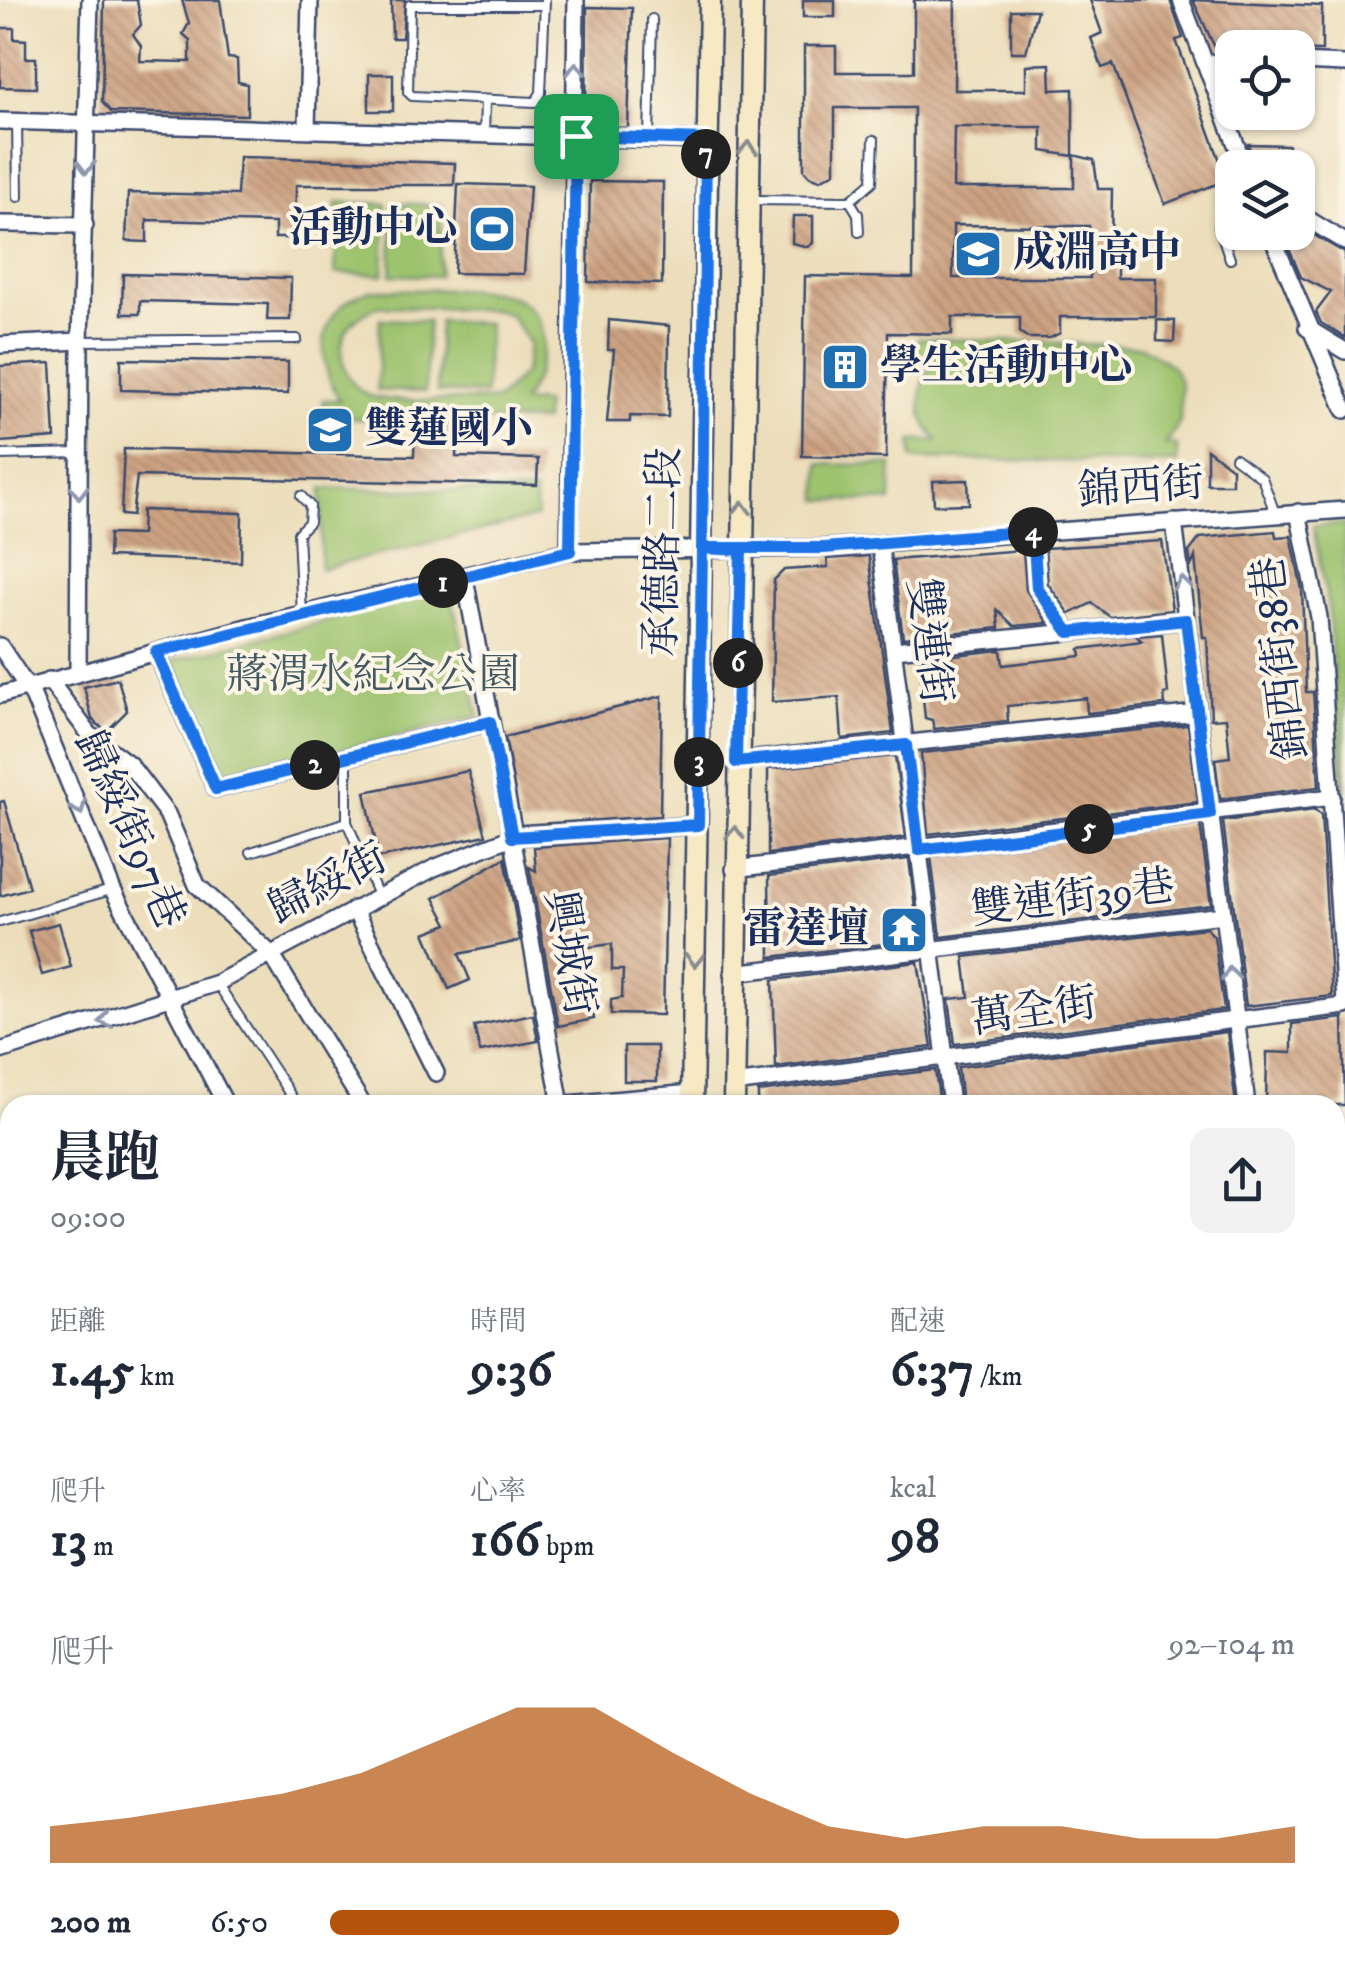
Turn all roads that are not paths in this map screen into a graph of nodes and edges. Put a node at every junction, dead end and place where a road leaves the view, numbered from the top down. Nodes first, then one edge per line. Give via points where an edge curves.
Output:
1 (90, 0) edge
2 (310, 0) edge
3 (576, 0) edge
4 (710, 0) edge
5 (752, 0) edge
6 (1181, 0) edge
7 (545, 3) edge
8 (652, 19) dead end
9 (1215, 63) edge
10 (1315, 63) edge
11 (1207, 64) junction
12 (1345, 64) edge
13 (485, 100) junction
14 (0, 121) edge
15 (17, 122) junction
16 (87, 123) junction
17 (307, 129) junction
18 (484, 136) junction
19 (576, 136) junction
20 (649, 138) junction
21 (706, 140) junction
22 (874, 140) dead end
23 (1239, 150) edge
24 (18, 197) dead end
25 (746, 200) junction
26 (850, 201) junction
27 (1315, 223) edge
28 (0, 224) edge
29 (84, 225) junction
30 (859, 232) dead end
31 (1345, 242) edge
32 (1227, 250) edge
33 (1277, 250) edge
34 (1230, 258) dead end
35 (1307, 328) junction
36 (297, 339) dead end
37 (80, 341) junction
38 (0, 345) edge
39 (1345, 352) edge
40 (1345, 410) edge
41 (79, 453) junction
42 (0, 455) edge
43 (1235, 458) dead end
44 (300, 496) dead end
45 (1345, 510) edge
46 (1298, 512) junction
47 (1275, 513) junction
48 (1174, 522) junction
49 (1033, 531) junction
50 (880, 544) junction
51 (702, 548) junction
52 (741, 550) junction
53 (570, 551) junction
54 (465, 578) junction
55 (302, 615) junction
56 (1186, 620) junction
57 (1069, 632) junction
58 (0, 646) edge
59 (894, 650) junction
60 (156, 652) junction
61 (78, 671) junction
62 (49, 680) junction
63 (25, 688) junction
64 (0, 695) edge
65 (1198, 713) junction
66 (490, 722) junction
67 (906, 745) junction
68 (346, 758) junction
69 (736, 762) junction
70 (1332, 798) junction
71 (1210, 814) junction
72 (346, 822) junction
73 (698, 825) junction
74 (512, 837) junction
75 (919, 850) junction
76 (251, 852) dead end
77 (734, 870) junction
78 (113, 890) junction
79 (379, 898) junction
80 (354, 909) junction
81 (1223, 915) junction
82 (0, 922) edge
83 (932, 952) junction
84 (270, 954) junction
85 (733, 974) junction
86 (216, 982) junction
87 (168, 1001) junction
88 (1345, 1004) edge
89 (1236, 1021) junction
90 (0, 1051) edge
91 (945, 1060) junction
92 (436, 1073) dead end
93 (220, 1095) edge
94 (289, 1095) edge
95 (356, 1095) edge
96 (557, 1095) edge
97 (692, 1095) edge
98 (733, 1095) edge
99 (949, 1095) edge
100 (1246, 1095) edge

1 - 16 street
2 - 17 street
19 -> 3 street
4 - 21 main road, 承德路二段
25 -> 5 main road, 承德路二段
6 - 11 street
7 - 13 lane via 540,98
7 - 13 lane via 410,5 408,92
8 - 20 lane
9 - 11 street
10 - 12 street
11 - 23 street
13 - 18 lane
14 - 15 street
15 - 16 street
15 - 24 lane
16 - 17 street
16 -> 29 street
17 - 18 street
18 - 19 street
19 - 20 street
19 - 53 street
20 - 21 street
21 - 51 main road, 承德路二段
22 - 26 lane via 872,182
25 - 26 lane
52 -> 25 main road, 承德路二段
26 - 30 lane
27 - 31 street
28 - 29 street
29 - 37 street
32 - 34 lane
33 - 35 street
35 - 39 street
35 - 40 street
36 - 37 lane
37 - 38 street
37 - 41 street
41 - 42 lane
41 -> 61 street
43 - 47 lane via 1262,478
44 - 55 lane via 310,506 309,522 298,532
45 - 46 street, 錦西街
46 - 47 street, 錦西街
46 - 70 street, 錦西街38巷 via 1319,616
47 - 48 street, 錦西街
48 - 49 street, 錦西街
56 -> 48 street
49 - 50 street, 錦西街
49 - 57 street via 1037,588
50 - 52 street, 錦西街
50 - 59 street, 雙連街
51 - 52 street, 錦西街
51 - 53 street, 錦西街
51 - 73 main road, 承德路二段
52 - 69 main road, 承德路二段
53 - 54 street, 錦西街
54 - 55 street, 錦西街
54 - 66 street, 興城街
55 - 60 street, 錦西街
56 - 57 street
56 - 65 street
57 - 59 street
58 - 63 street, 歸綏街97巷
59 - 67 street, 雙連街
60 - 61 street, 錦西街
60 - 68 street via 216,789
61 - 62 street, 錦西街
62 - 63 street, 錦西街
62 - 84 street via 167,814 197,884
63 - 64 street, 錦西街
63 -> 78 street, 歸綏街97巷
65 - 67 street
65 - 71 street
66 - 68 street
66 - 74 street, 興城街
67 - 69 street
67 - 75 street, 雙連街
68 - 72 lane
77 -> 69 main road, 承德路二段
70 - 71 street, 錦西街38巷
70 - 88 street, 錦西街38巷
71 - 75 street, 錦西街38巷
71 - 81 street
72 - 76 lane
72 - 79 lane
73 - 74 street, 歸綏街
73 -> 97 main road, 承德路二段
74 - 79 street, 歸綏街
74 - 96 street, 興城街
75 - 77 street, 錦西街38巷
75 - 83 street, 雙連街
77 - 85 main road, 承德路二段
78 - 82 lane
78 - 87 street, 歸綏街97巷
79 - 80 street, 歸綏街
80 - 84 street, 歸綏街
80 - 92 street
81 - 83 street, 雙連街39巷
89 -> 81 street
83 - 85 street, 雙連街39巷
83 - 91 street, 雙連街
84 - 86 street, 歸綏街
84 - 95 street
85 - 98 main road, 承德路二段
86 - 87 street, 歸綏街
86 - 94 lane
87 -> 90 street, 歸綏街
87 - 93 street, 歸綏街97巷
88 - 89 street, 萬全街
89 - 91 street, 萬全街
89 - 100 street
91 - 98 street, 萬全街
91 - 99 street, 雙連街

